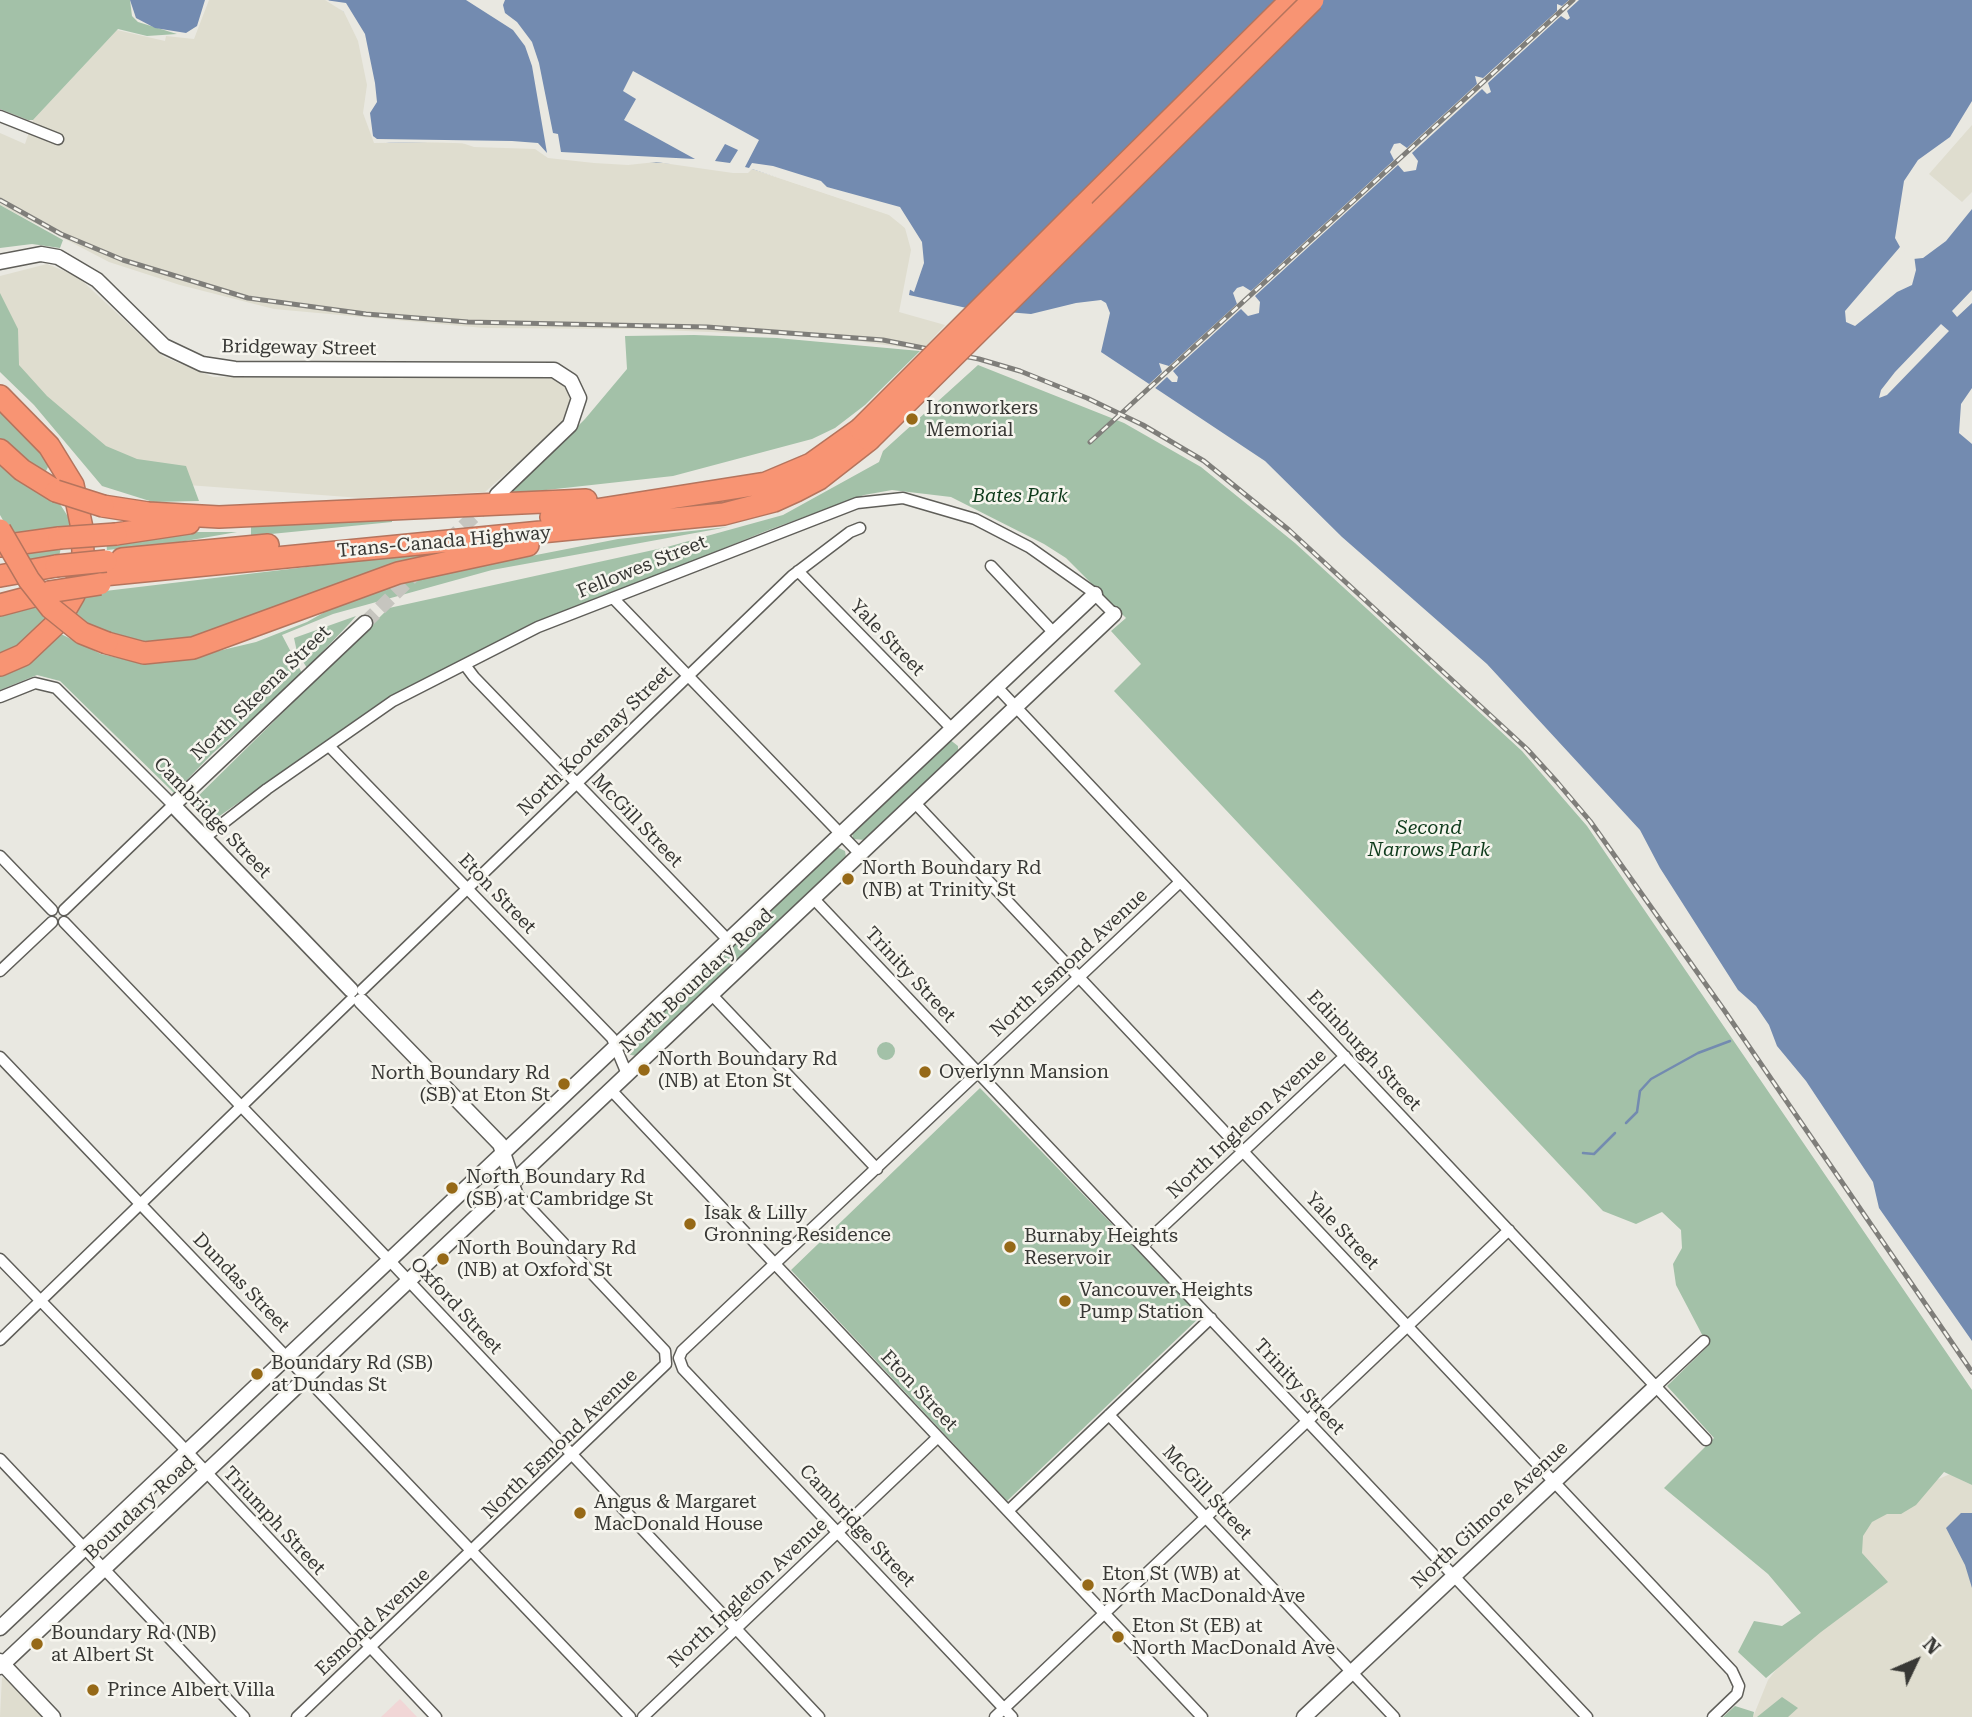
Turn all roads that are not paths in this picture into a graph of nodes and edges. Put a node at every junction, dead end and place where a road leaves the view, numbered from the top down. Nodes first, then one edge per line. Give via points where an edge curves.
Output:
1 (1291, 0) edge
2 (1313, 0) edge
3 (0, 116) edge
4 (58, 139) dead end
5 (0, 262) edge
6 (0, 396) edge
7 (864, 434) junction
8 (0, 450) edge
9 (496, 495) tunnel mouth
10 (686, 498) junction
11 (219, 517) junction
12 (690, 520) junction
13 (860, 528) dead end
14 (0, 530) edge
15 (0, 546) edge
16 (991, 566) dead end
17 (798, 571) junction
18 (103, 573) junction
19 (0, 576) edge
20 (52, 580) junction
21 (0, 591) edge
22 (1095, 594) junction
23 (614, 599) junction
24 (0, 605) edge
25 (1114, 614) joint
26 (365, 623) tunnel mouth
27 (1054, 633) junction
28 (465, 664) junction
29 (0, 665) edge
30 (687, 676) junction
31 (997, 687) junction
32 (0, 697) edge
33 (1016, 707) junction
34 (952, 729) junction
35 (329, 746) junction
36 (576, 784) junction
37 (915, 803) junction
38 (173, 805) junction
39 (841, 834) junction
40 (204, 838) junction
41 (860, 854) junction
42 (0, 856) edge
43 (1180, 882) junction
44 (467, 888) junction
45 (813, 898) junction
46 (60, 914) junction
47 (728, 940) junction
48 (0, 971) edge
49 (1080, 977) junction
50 (711, 994) junction
51 (356, 995) junction
52 (616, 1046) junction
53 (1345, 1056) junction
54 (0, 1058) edge
55 (978, 1073) junction
56 (627, 1074) junction
57 (611, 1090) junction
58 (242, 1107) junction
59 (1243, 1152) junction
60 (502, 1155) junction
61 (877, 1169) junction
62 (513, 1182) junction
63 (141, 1204) junction
64 (1509, 1230) junction
65 (1142, 1246) junction
66 (0, 1259) edge
67 (390, 1261) junction
68 (776, 1265) junction
69 (408, 1281) junction
70 (41, 1301) junction
71 (1211, 1318) junction
72 (1407, 1326) junction
73 (0, 1340) edge
74 (1703, 1341) dead end
75 (288, 1357) junction
76 (680, 1358) joint
77 (667, 1359) joint
78 (307, 1377) junction
79 (1656, 1386) junction
80 (1109, 1415) junction
81 (1307, 1421) junction
82 (938, 1437) junction
83 (1706, 1440) dead end
84 (187, 1451) junction
85 (573, 1457) junction
86 (0, 1459) edge
87 (205, 1473) junction
88 (1555, 1482) junction
89 (1008, 1511) junction
90 (1205, 1517) junction
91 (838, 1533) junction
92 (85, 1548) junction
93 (472, 1552) junction
94 (103, 1568) junction
95 (1454, 1576) junction
96 (1104, 1613) junction
97 (0, 1628) edge
98 (737, 1629) junction
99 (370, 1648) junction
100 (1, 1664) edge
101 (1351, 1672) junction
102 (1008, 1713) edge
103 (53, 1717) edge
104 (244, 1717) edge
105 (297, 1717) edge
106 (436, 1717) edge
107 (629, 1717) edge
108 (643, 1717) edge
109 (820, 1717) edge
110 (995, 1717) edge
111 (1202, 1717) edge
112 (1304, 1717) edge
113 (1394, 1717) edge
114 (1587, 1717) edge
115 (1713, 1717) edge

1 - 7 highway, bridge
2 - 7 highway, bridge
3 - 4 street
5 - 9 street, Bridgeway Street via 41,254 58,257 97,280 164,346 202,364 235,369 554,370 571,381 579,398 570,425
6 - 29 highway via 49,446 73,485 83,553 74,595 59,621 23,655
7 - 10 highway, Trans-Canada Highway via 766,484
7 - 12 highway, Trans-Canada Highway via 819,478 796,491 750,509
8 - 11 highway, bridge via 56,491 103,506
10 - 11 highway
10 - 18 highway, Trans-Canada Highway
11 - 15 highway, bridge
12 - 14 highway, bridge via 542,542 398,573 194,648 144,653 82,633 51,608
12 - 18 highway, Trans-Canada Highway
13 - 17 street, North Kootenay Street
16 - 27 street
17 - 30 street, North Kootenay Street
17 - 34 street, Yale Street
18 - 20 highway, Trans-Canada Highway
19 - 20 highway, Trans-Canada Highway
20 - 21 highway, Trans-Canada Highway
20 - 24 highway
22 - 23 street, Fellowes Street via 1028,547 981,522 923,502 891,498 839,510
22 - 25 street, Fellowes Street
22 - 27 street, North Boundary Road
23 - 28 street, Fellowes Street via 538,627
23 - 30 street
25 - 33 street, North Boundary Road
26 - 38 street, North Skeena Street
27 - 31 street, North Boundary Road
28 - 35 street, Fellowes Street via 393,701
28 - 36 street, McGill Street
30 - 36 street, North Kootenay Street
30 - 39 street
31 - 33 street, Edinburgh Street
31 - 34 street, North Boundary Road
32 - 38 street, Cambridge Street via 38,683 61,691
33 - 37 street, North Boundary Road
33 - 43 street, Edinburgh Street
34 - 39 street, North Boundary Road
35 - 40 street, Fellowes Street
35 - 44 street, Eton Street
36 - 44 street, North Kootenay Street
36 - 47 street, McGill Street
37 - 41 street, North Boundary Road
37 - 49 street, Yale Street
38 - 40 street, Cambridge Street
38 - 46 street, North Skeena Street
39 - 41 street
39 - 47 street, North Boundary Road
40 - 51 street, Cambridge Street
41 - 45 street, North Boundary Road
42 - 46 street, Oxford Street
43 - 49 street, North Esmond Avenue
43 - 53 street, Edinburgh Street
44 - 51 street, North Kootenay Street
44 - 52 street, Eton Street
45 - 50 street, North Boundary Road
45 - 55 street, Trinity Street
46 - 48 street via 58,925 52,922
46 - 58 street, Oxford Street
47 - 52 street, North Boundary Road
49 - 55 street, North Esmond Avenue
49 - 59 street, Yale Street
50 - 56 street, North Boundary Road
50 - 61 street
51 - 58 street, North Kootenay Street
51 - 60 street, Cambridge Street via 500,1144
52 - 56 street, Eton Street
52 - 60 street, North Boundary Road
53 - 59 street, North Ingleton Avenue
53 - 64 street, Edinburgh Street
54 - 63 street, Dundas Street
55 - 61 street, North Esmond Avenue
55 - 65 street, Trinity Street
56 - 57 street, North Boundary Road
57 - 62 street, North Boundary Road
57 - 68 street, Eton Street
58 - 63 street, North Kootenay Street
58 - 67 street, Oxford Street
59 - 65 street, North Ingleton Avenue
59 - 72 street, Yale Street
60 - 62 street, Cambridge Street
60 - 67 street, North Boundary Road
61 - 68 street, North Esmond Avenue
62 - 69 street, North Boundary Road
62 - 77 street, Cambridge Street via 518,1195 665,1351
63 - 70 street, North Kootenay Street
63 - 75 street, Dundas Street
64 - 72 street
64 - 79 street, Edinburgh Street
65 - 71 street, Trinity Street
66 - 70 street, Triumph Street
67 - 69 street, Oxford Street
67 - 75 street, North Boundary Road
68 - 76 street, North Esmond Avenue via 682,1351
68 - 82 street, Eton Street
69 - 78 street, North Boundary Road
69 - 85 street, Oxford Street
70 - 73 street, North Kootenay Street
70 - 84 street, Triumph Street
71 - 80 street
71 - 81 street, Trinity Street
72 - 81 street
72 - 88 street, Yale Street
74 - 79 street, North Gilmore Avenue
75 - 78 street, Dundas Street
75 - 84 street, Boundary Road
76 - 91 street, Cambridge Street via 683,1369
77 - 85 street, North Esmond Avenue via 663,1370
78 - 87 street, Boundary Road
78 - 93 street, Dundas Street
79 - 83 street, Edinburgh Street
79 - 88 street, North Gilmore Avenue
80 - 89 street
80 - 90 street, McGill Street
81 - 90 street
81 - 95 street, Trinity Street
82 - 89 street, Eton Street
82 - 91 street, North Ingleton Avenue
84 - 87 street, Triumph Street
84 - 92 street, Boundary Road
85 - 93 street, North Esmond Avenue
85 - 98 street, Oxford Street
86 - 92 street
87 - 94 street, Boundary Road
87 - 99 street, Triumph Street
88 - 95 street, North Gilmore Avenue
88 - 115 street, Yale Street via 1732,1671 1739,1686 1734,1698
89 - 96 street, Eton Street
90 - 96 street
90 - 101 street, McGill Street
91 - 98 street, North Ingleton Avenue
91 - 102 street, Cambridge Street
92 - 94 street
92 - 97 street, Boundary Road
93 - 99 street, Esmond Avenue
93 - 107 street, Dundas Street
94 - 100 street, Boundary Road
94 - 104 street
95 - 101 street, North Gilmore Avenue
95 - 114 street, Trinity Street
96 - 102 street
96 - 111 street, Eton Street
98 - 108 street, North Ingleton Avenue
98 - 109 street, Oxford Street
99 - 105 street, Esmond Avenue
99 - 106 street, Triumph Street
100 - 103 street
101 - 112 street, North Gilmore Avenue
101 - 113 street, McGill Street
102 - 110 street

